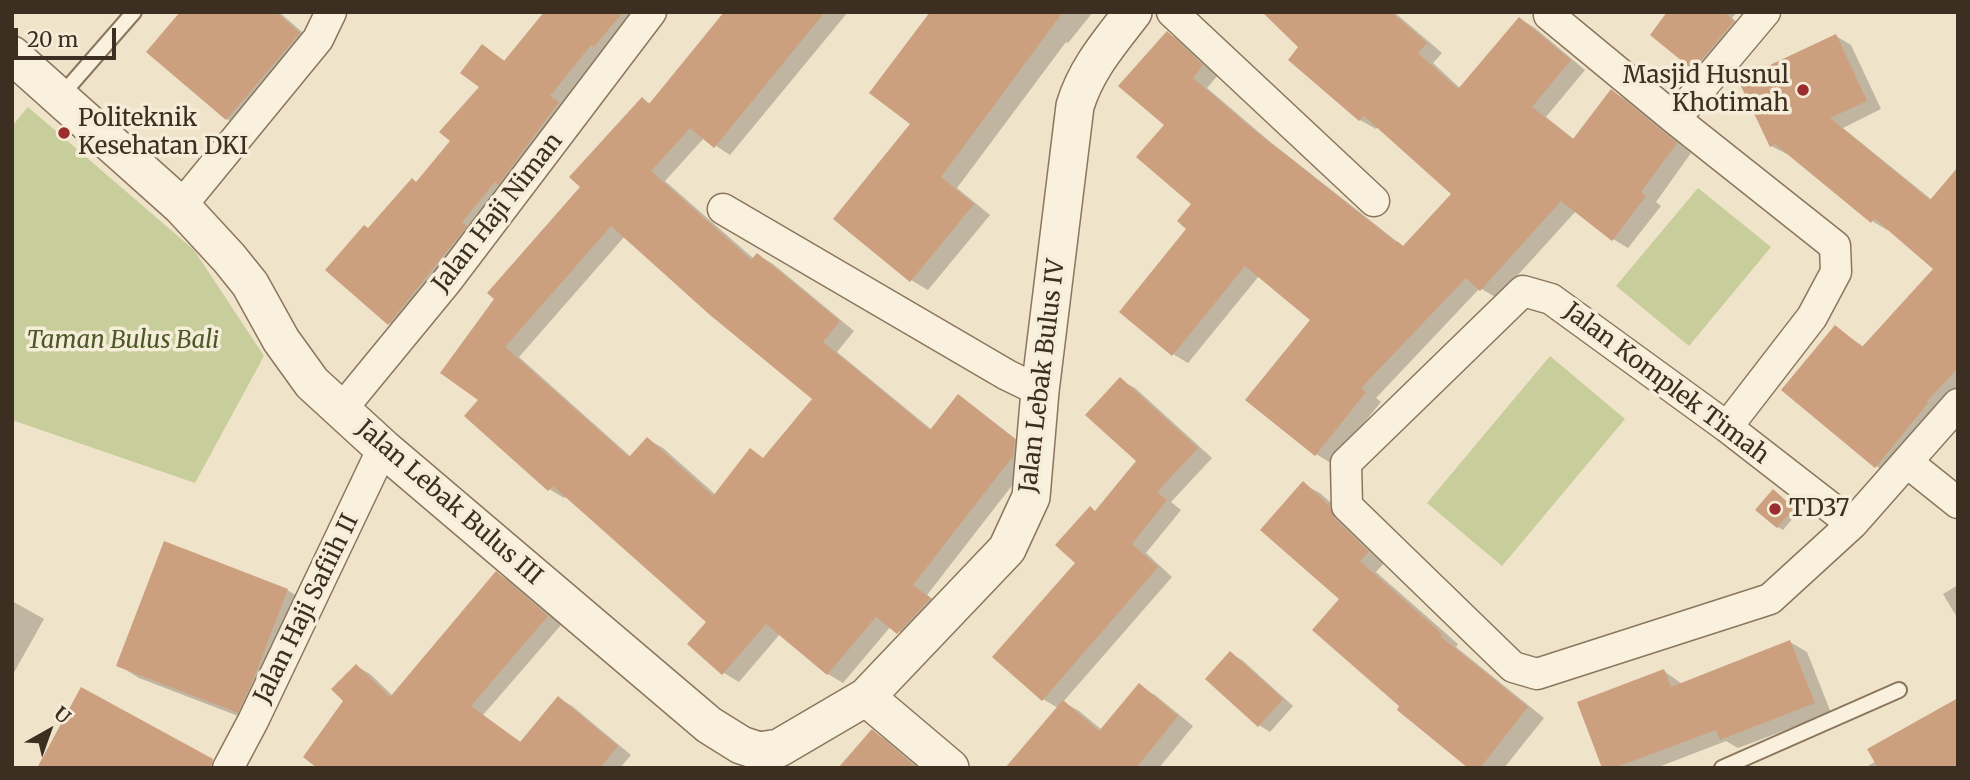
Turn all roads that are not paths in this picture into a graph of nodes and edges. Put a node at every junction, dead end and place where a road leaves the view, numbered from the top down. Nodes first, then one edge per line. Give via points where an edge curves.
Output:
1 (134, 12) edge
2 (331, 12) edge
3 (651, 12) edge
4 (1133, 12) edge
5 (1172, 12) edge
6 (1765, 12) edge
7 (1549, 15) dead end
8 (12, 55) edge
9 (58, 98) junction
10 (1675, 119) junction
11 (1374, 201) dead end
12 (181, 206) junction
13 (723, 209) dead end
14 (1040, 391) junction
15 (341, 410) junction
16 (1954, 418) edge
17 (1727, 427) junction
18 (383, 448) junction
19 (1908, 463) junction
20 (1958, 503) edge
21 (1852, 524) junction
22 (1899, 690) dead end
23 (866, 697) junction
24 (228, 768) edge
25 (950, 768) edge
26 (1722, 768) edge

1 - 9 lane
2 - 12 street via 317,38
3 - 15 street, Jalan Haji Niman via 447,281
4 - 14 street, Jalan Lebak Bulus IV via 1091,67 1075,106
5 - 11 street
6 - 10 street
7 - 10 street
8 - 9 street, Jalan Lebak Bulus III
9 - 12 street, Jalan Lebak Bulus III
10 - 17 street via 1835,246 1836,272 1812,317
12 - 15 street, Jalan Lebak Bulus III via 250,284 312,383
13 - 14 street
14 - 23 street, Jalan Lebak Bulus IV via 1031,497 1007,549
15 - 18 street, Jalan Lebak Bulus III
16 - 19 street, Jalan Komplek Timah
17 - 21 street, Jalan Komplek Timah
17 - 21 street, Jalan Komplek Timah via 1551,299 1523,291 1346,463 1347,506 1513,667 1536,674 1770,599
18 - 23 street, Jalan Lebak Bulus III via 733,741 759,751 779,748
18 - 24 street, Jalan Haji Safiih II
19 - 20 street
19 - 21 street, Jalan Komplek Timah
22 - 26 lane
23 - 25 street

